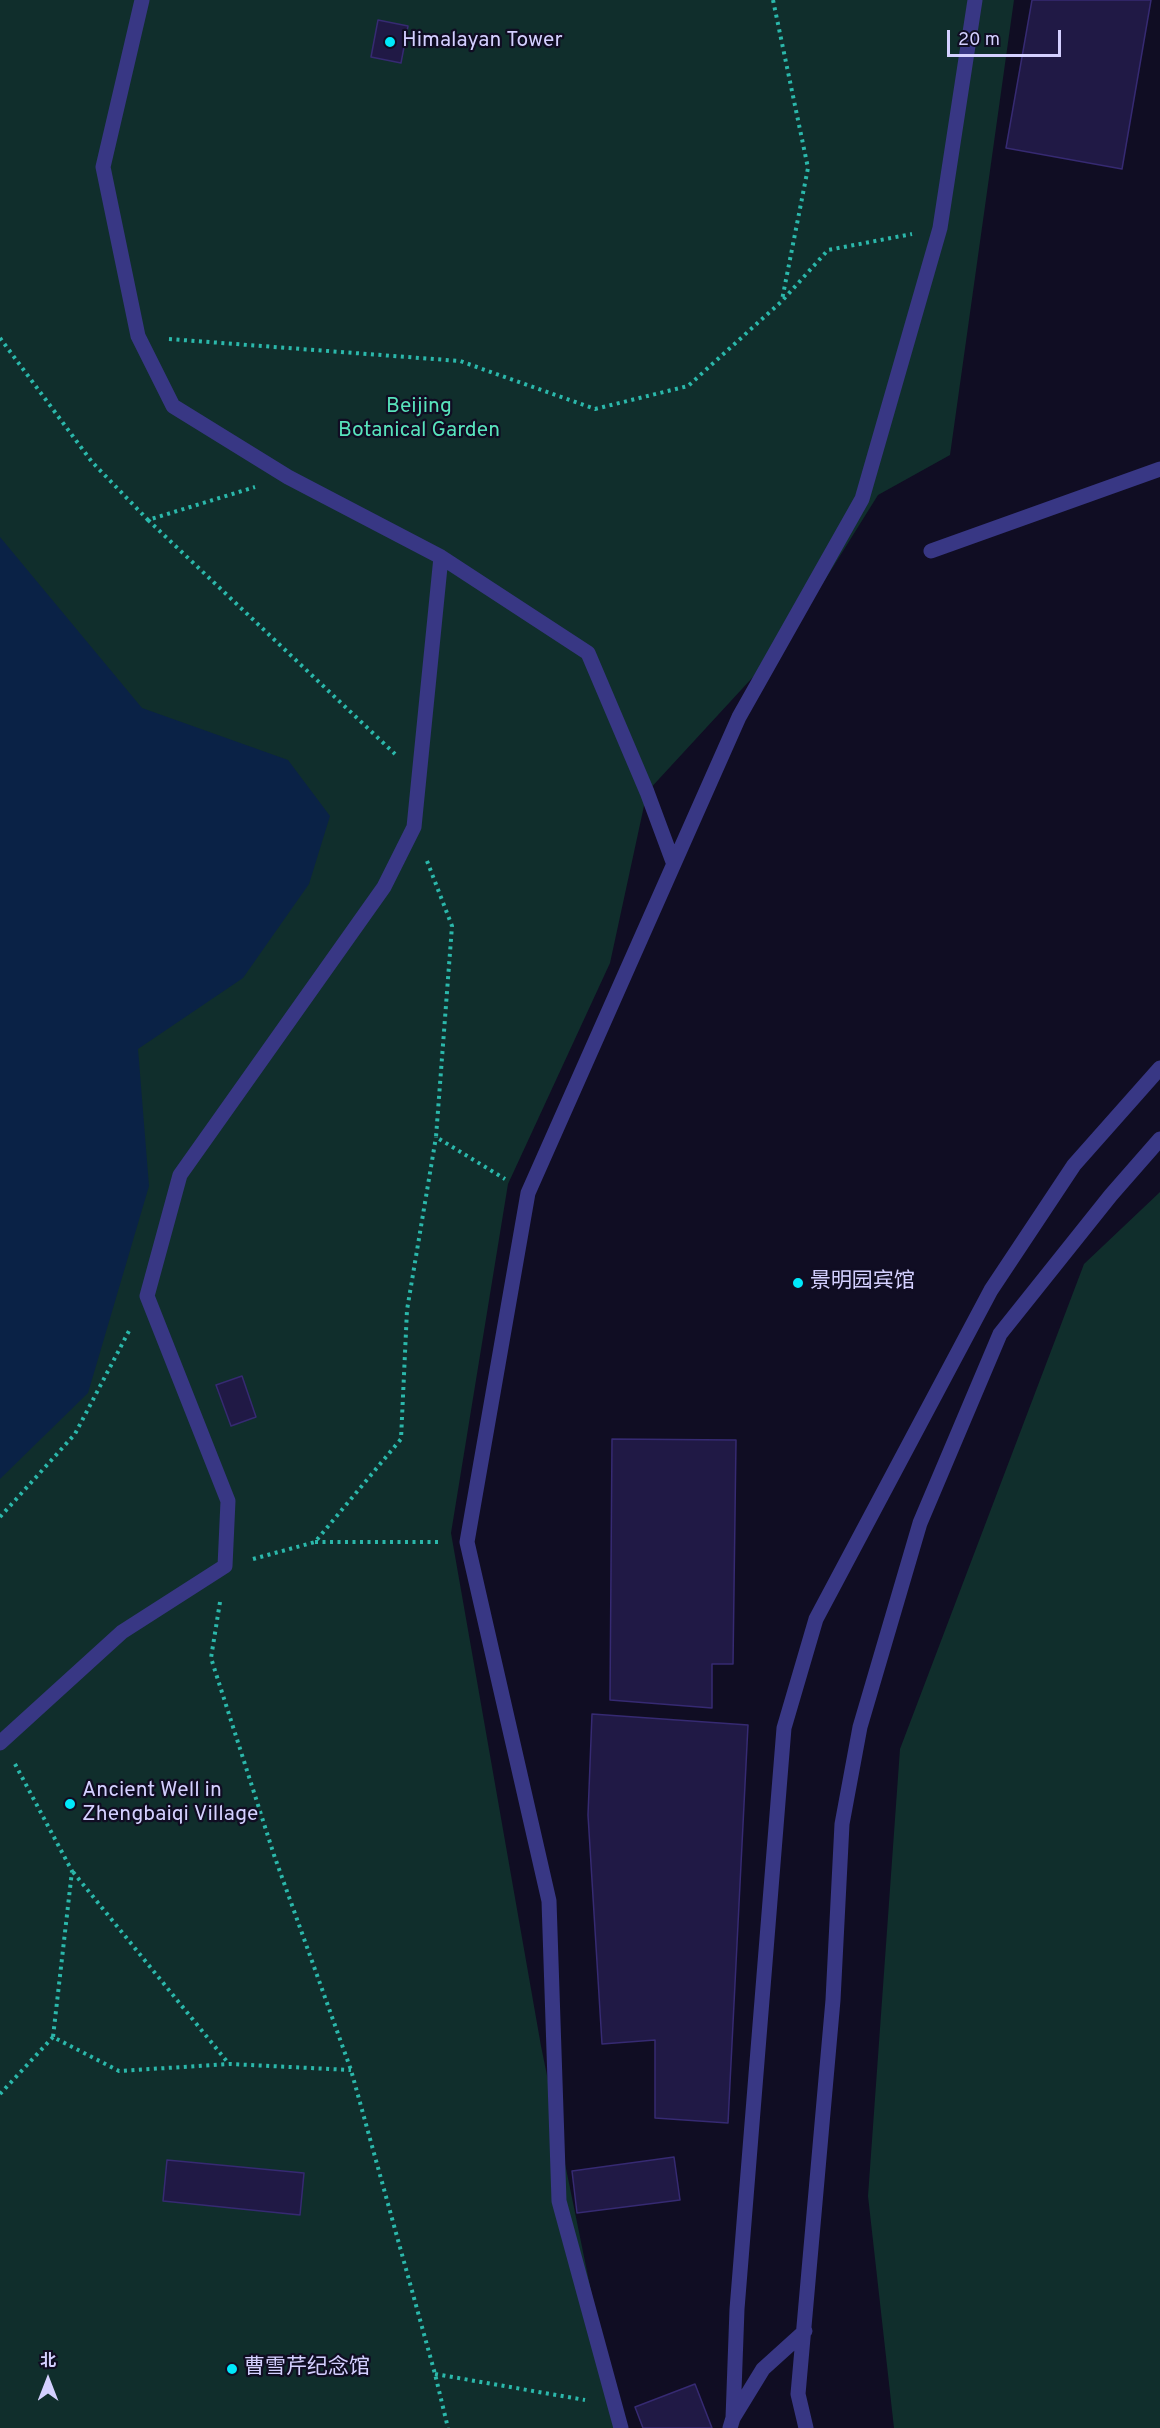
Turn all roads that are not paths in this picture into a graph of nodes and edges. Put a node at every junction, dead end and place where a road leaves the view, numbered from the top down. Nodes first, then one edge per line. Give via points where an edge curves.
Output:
1 (142, 0) edge
2 (975, 0) edge
3 (1160, 469) edge
4 (931, 551) dead end
5 (441, 557) junction
6 (673, 862) junction
7 (1160, 1068) edge
8 (1160, 1139) edge
9 (2, 1743) edge
10 (805, 2331) junction
11 (731, 2423) edge
12 (621, 2428) edge
13 (806, 2428) edge

1 - 5 street via 103,167 138,336 173,406 288,477
2 - 6 street via 940,228 862,499 739,717
3 - 4 street
5 - 6 street via 588,653
5 - 9 street via 414,827 384,887 180,1175 147,1296 228,1501 225,1566 122,1632
6 - 12 street via 528,1193 467,1542 549,1901 559,2201
7 - 11 street via 1074,1165 991,1290 816,1619 784,1728
8 - 10 street via 1000,1334 920,1523 860,1727 842,1824 833,2000
10 - 11 street via 763,2369
10 - 13 street via 798,2394

